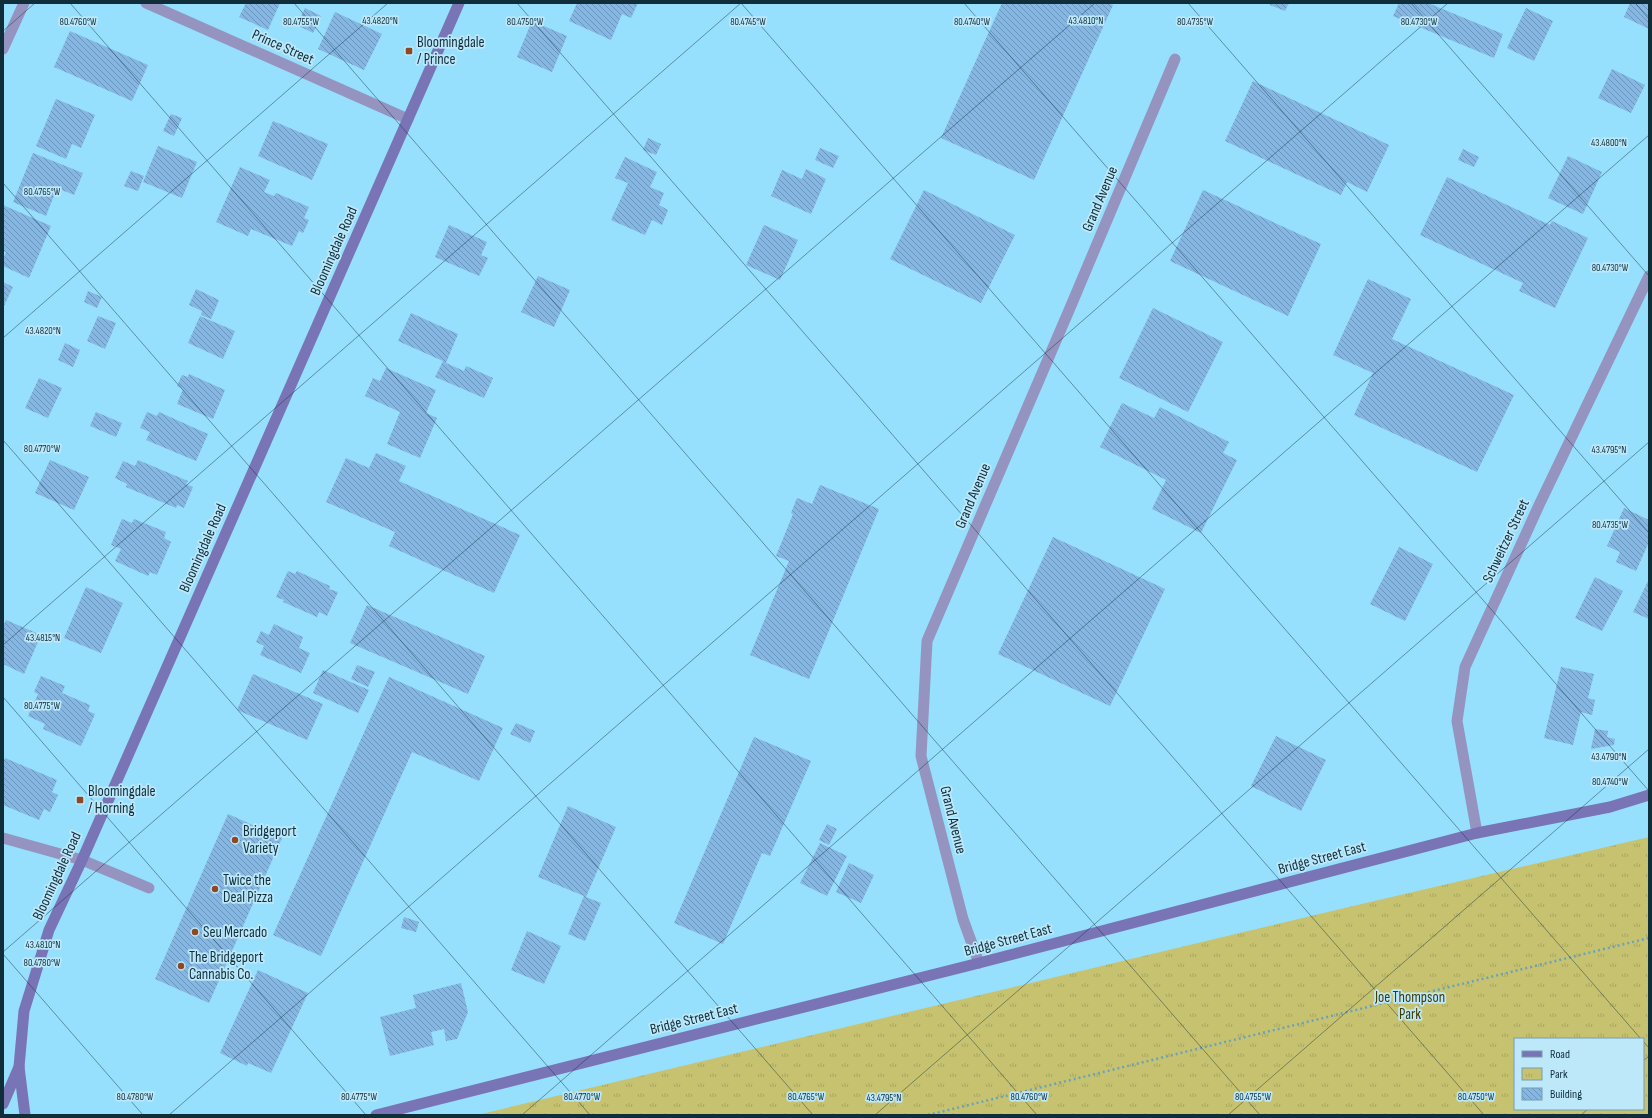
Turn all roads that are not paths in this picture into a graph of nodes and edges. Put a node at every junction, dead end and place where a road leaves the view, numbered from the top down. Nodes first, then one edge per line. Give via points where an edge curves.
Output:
1 (24, 3) edge
2 (146, 3) edge
3 (459, 3) edge
4 (3, 49) edge
5 (1176, 59) dead end
6 (408, 119) junction
7 (1649, 276) edge
8 (1649, 795) edge
9 (1477, 833) junction
10 (3, 838) edge
11 (82, 860) junction
12 (149, 888) dead end
13 (979, 963) junction
14 (19, 1066) junction
15 (3, 1104) edge
16 (25, 1115) edge
17 (376, 1115) edge

1 - 4 street
2 - 6 street, Prince Street
3 - 6 main road, Bloomingdale Road
5 - 13 street, Grand Avenue via 927,641 921,756 963,919
6 - 11 main road, Bloomingdale Road
7 - 9 street, Schweitzer Street via 1465,667 1457,721
8 - 9 main road, Bridge Street East via 1610,807
9 - 13 main road, Bridge Street East
10 - 11 street
11 - 12 street
11 - 14 main road, Bloomingdale Road via 44,945 24,1011
13 - 17 main road, Bridge Street East
14 - 15 main road
14 - 16 main road, Bloomingdale Road

